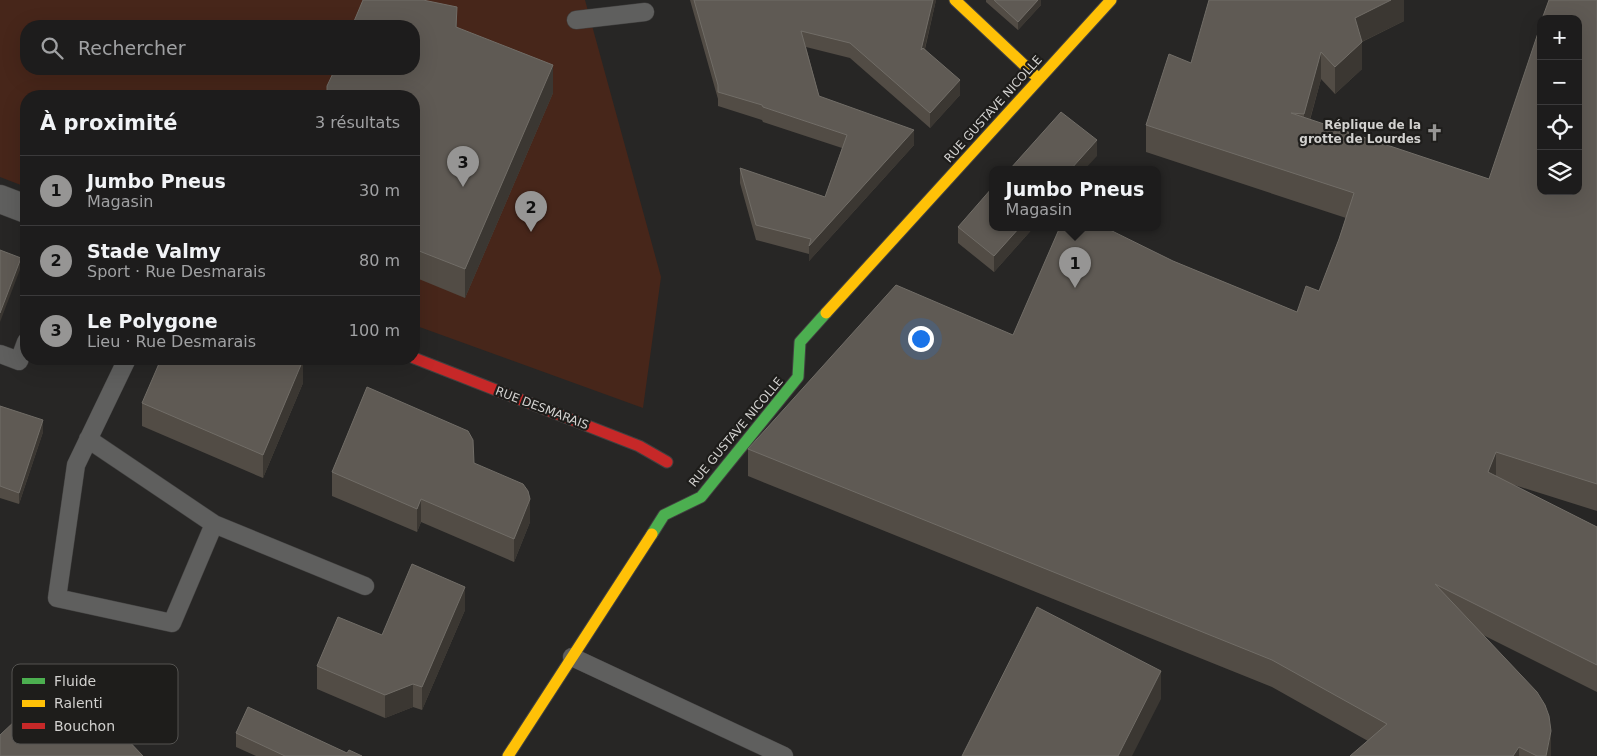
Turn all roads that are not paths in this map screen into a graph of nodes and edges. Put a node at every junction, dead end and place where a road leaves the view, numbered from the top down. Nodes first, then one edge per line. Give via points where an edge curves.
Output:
1 (955, 0) edge
2 (1111, 0) edge
3 (645, 12) dead end
4 (576, 20) dead end
5 (1039, 79) junction
6 (0, 199) edge
7 (20, 207) edge
8 (0, 354) edge
9 (20, 358) edge
10 (420, 360) edge
11 (124, 365) edge
12 (88, 439) junction
13 (667, 462) dead end
14 (214, 524) junction
15 (365, 586) dead end
16 (572, 657) junction
17 (508, 756) edge
18 (784, 756) edge

1 - 5 street
2 - 5 street, RUE GUSTAVE NICOLLE
3 - 4 lane
5 - 16 street, RUE GUSTAVE NICOLLE via 800,342 798,377 702,497 664,515
6 - 7 street
8 - 9 lane via 19,361
10 - 13 street, RUE DESMARAIS via 639,446
11 - 12 lane
12 - 14 lane
12 - 14 lane via 76,465 57,598 172,623
14 - 15 lane
16 - 17 street, RUE GUSTAVE NICOLLE
16 - 18 lane

